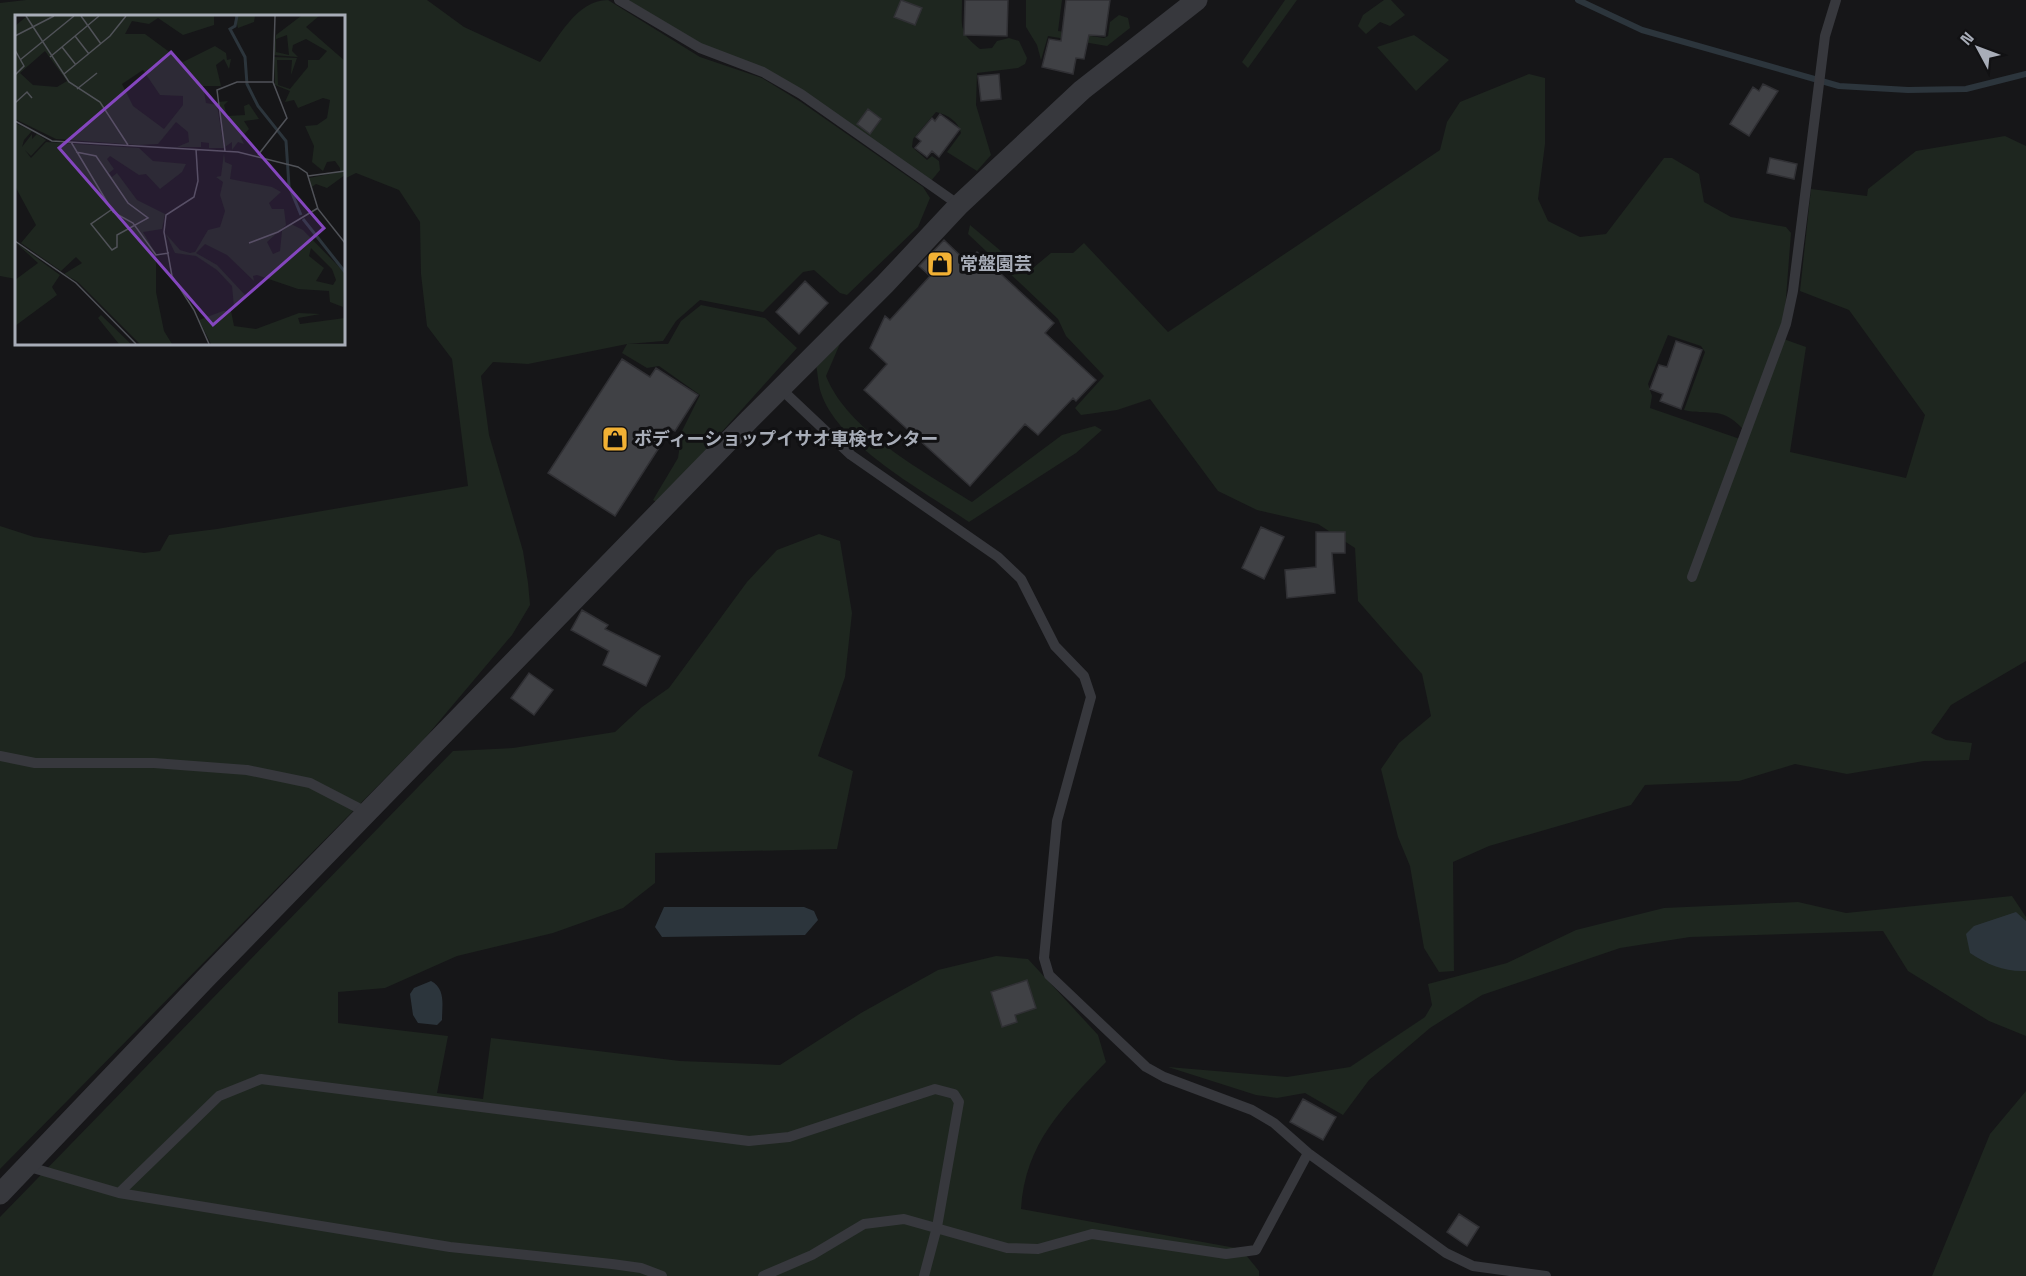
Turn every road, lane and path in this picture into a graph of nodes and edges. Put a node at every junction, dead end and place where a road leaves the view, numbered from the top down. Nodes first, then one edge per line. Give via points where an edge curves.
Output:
1 (619, 0) edge
2 (1197, 0) edge
3 (1836, 0) edge
4 (1171, 9) edge
5 (959, 205) junction
6 (781, 389) junction
7 (1692, 577) dead end
8 (0, 756) edge
9 (368, 813) junction
10 (1308, 1153) junction
11 (26, 1166) junction
12 (119, 1193) junction
13 (0, 1194) edge
14 (937, 1227) junction
15 (662, 1276) edge
16 (764, 1276) edge
17 (924, 1276) edge
18 (1546, 1276) edge

1 - 5 lane via 700,48 763,72 801,94
2 - 4 street
3 - 7 lane via 1825,36 1786,324
4 - 5 street
5 - 6 street
6 - 9 street
6 - 10 lane via 851,455 998,557 1021,579 1055,646 1089,685 1091,697 1057,821 1044,958 1049,975 1146,1067 1252,1110 1274,1123
8 - 9 lane via 35,763 247,770 310,783
9 - 11 street
10 - 14 lane via 1256,1250 1245,1253 1226,1254 1092,1234 1038,1249 1007,1248
10 - 18 lane via 1446,1253 1473,1266
11 - 12 lane
11 - 13 street
12 - 14 lane via 219,1096 261,1079 749,1141 789,1137 934,1089 954,1094 959,1102
12 - 15 lane via 450,1247 612,1263
14 - 16 lane via 904,1219 864,1224 812,1255
14 - 17 lane

